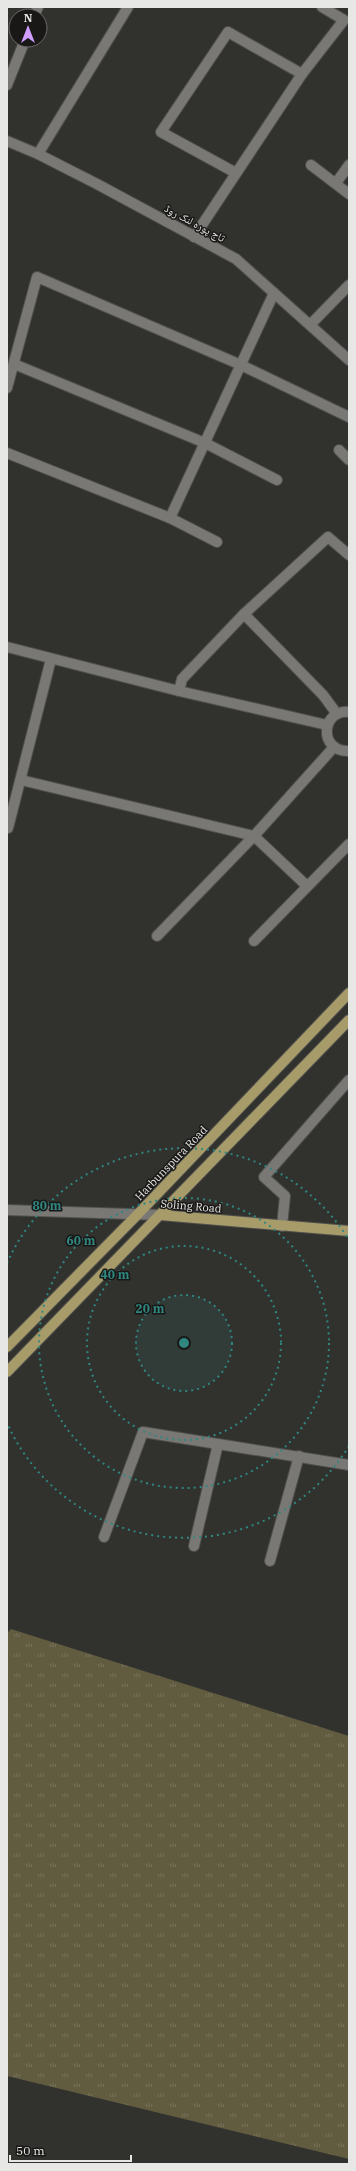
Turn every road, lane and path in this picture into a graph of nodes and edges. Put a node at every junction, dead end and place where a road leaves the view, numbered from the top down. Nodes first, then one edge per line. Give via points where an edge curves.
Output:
1 (128, 7) edge
2 (322, 7) edge
3 (347, 21) edge
4 (22, 48) edge
5 (302, 74) junction
6 (7, 85) edge
7 (7, 141) edge
8 (38, 154) junction
9 (311, 165) dead end
10 (349, 165) edge
11 (236, 174) junction
12 (336, 183) junction
13 (349, 194) edge
14 (194, 237) junction
15 (349, 285) edge
16 (274, 293) junction
17 (310, 326) junction
18 (349, 360) edge
19 (14, 364) junction
20 (241, 365) junction
21 (7, 388) edge
22 (349, 417) edge
23 (205, 443) junction
24 (339, 450) dead end
25 (7, 453) edge
26 (349, 460) edge
27 (277, 480) dead end
28 (170, 518) junction
29 (217, 542) dead end
30 (349, 555) edge
31 (244, 614) junction
32 (7, 647) edge
33 (52, 659) junction
34 (179, 691) junction
35 (349, 712) edge
36 (337, 714) junction
37 (328, 725) junction
38 (334, 747) junction
39 (349, 751) edge
40 (21, 780) junction
41 (8, 828) dead end
42 (254, 836) junction
43 (349, 844) edge
44 (307, 886) junction
45 (157, 936) dead end
46 (254, 941) dead end
47 (349, 993) edge
48 (349, 1020) edge
49 (349, 1080) edge
50 (7, 1210) edge
51 (138, 1214) junction
52 (160, 1215) junction
53 (282, 1226) junction
54 (349, 1231) edge
55 (7, 1347) edge
56 (7, 1372) edge
57 (218, 1444) junction
58 (299, 1456) junction
59 (349, 1465) edge
60 (104, 1537) dead end
61 (194, 1546) dead end
62 (270, 1561) dead end

1 - 8 street
2 - 3 street
3 - 5 street
4 - 6 street
5 - 11 street
5 - 11 street via 228,32 161,132
7 - 8 street, تاج پورہ لنک روڈ
8 - 14 street, تاج پورہ لنک روڈ
9 - 12 street
10 - 12 street
11 - 14 street
12 - 13 street
14 - 16 street, تاج پورہ لنک روڈ via 236,259
15 - 17 street
16 - 17 street, تاج پورہ لنک روڈ
16 - 20 street
17 - 18 street, تاج پورہ لنک روڈ
19 - 20 street via 37,277
19 - 21 street
19 - 23 street
20 - 22 street
20 - 23 street
23 - 27 street
23 - 28 street
24 - 26 street
25 - 28 street
28 - 29 street
30 - 31 street via 328,537
31 - 34 street via 182,679
31 - 36 street via 323,695
32 - 33 street
33 - 34 street
33 - 40 street
34 - 37 street
35 - 36 street
36 - 37 street
37 - 38 street via 326,733
38 - 39 street
38 - 42 street
40 - 41 street
40 - 42 street
42 - 44 street
42 - 45 street
43 - 44 street
44 - 46 street
47 - 51 main road, Harbunspura Road
48 - 52 main road
49 - 53 street via 264,1177 285,1196
50 - 51 street, Soling Road
51 - 52 street, Soling Road
51 - 55 main road, Harbunspura Road
52 - 53 main road, Soling Road
52 - 56 main road
53 - 54 main road, Soling Road
57 - 58 street
57 - 60 street via 143,1432
57 - 61 street
58 - 59 street
58 - 62 street

